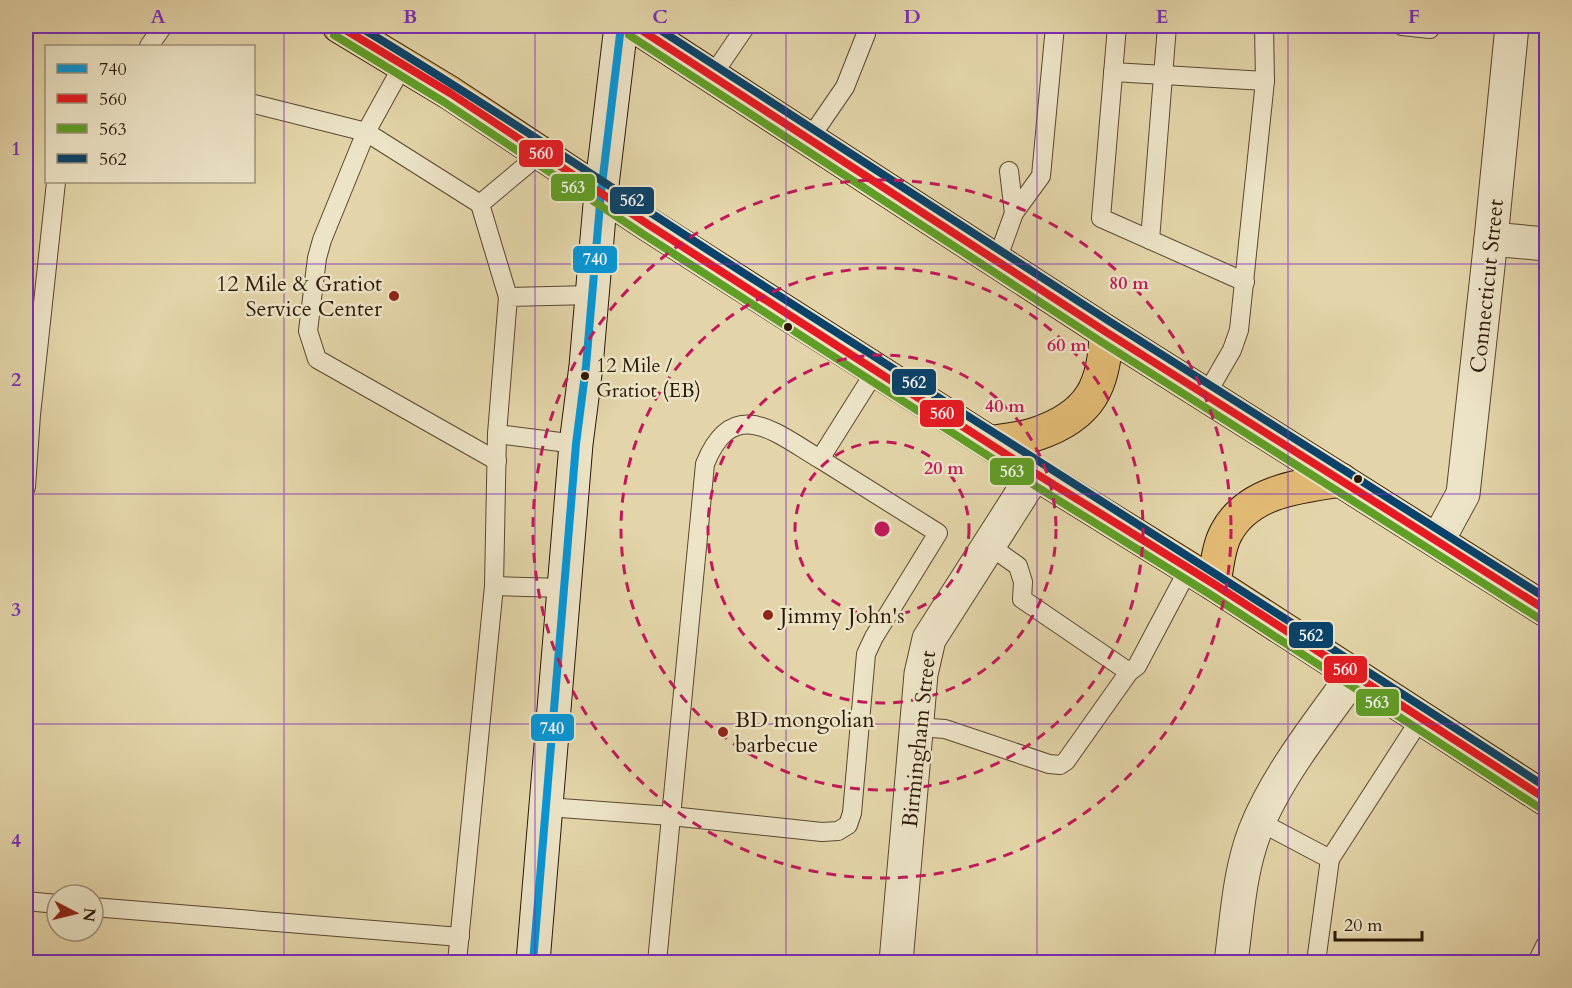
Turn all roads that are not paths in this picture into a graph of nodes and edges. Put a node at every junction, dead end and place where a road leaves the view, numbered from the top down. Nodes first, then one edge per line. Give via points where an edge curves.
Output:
1 (339, 26) edge
2 (621, 26) edge
3 (635, 26) edge
4 (746, 26) edge
5 (867, 26) edge
6 (1055, 26) edge
7 (1117, 26) edge
8 (1167, 26) edge
9 (1264, 26) edge
10 (1402, 26) edge
11 (1430, 26) edge
12 (1512, 26) edge
13 (403, 65) junction
14 (1113, 72) junction
15 (1163, 75) junction
16 (712, 76) junction
17 (1265, 81) junction
18 (255, 104) edge
19 (366, 132) junction
20 (810, 138) junction
21 (541, 153) junction
22 (1009, 171) dead end
23 (56, 183) edge
24 (601, 193) junction
25 (480, 204) junction
26 (1014, 213) junction
27 (1491, 239) junction
28 (1150, 240) junction
29 (1546, 244) edge
30 (997, 260) junction
31 (1245, 282) junction
32 (592, 295) junction
33 (508, 297) junction
34 (1106, 332) junction
35 (876, 369) junction
36 (1206, 395) junction
37 (497, 434) junction
38 (990, 443) junction
39 (576, 444) junction
40 (820, 459) junction
41 (497, 461) junction
42 (1035, 473) junction
43 (1341, 480) junction
44 (26, 487) edge
45 (1438, 540) junction
46 (990, 546) junction
47 (1202, 576) junction
48 (494, 586) junction
49 (564, 588) junction
50 (1546, 610) edge
51 (1129, 672) junction
52 (1354, 675) junction
53 (1421, 718) junction
54 (916, 727) junction
55 (1546, 799) edge
56 (547, 807) junction
57 (671, 816) junction
58 (1260, 822) junction
59 (1330, 859) junction
60 (26, 902) edge
61 (45, 903) edge
62 (105, 908) edge
63 (460, 937) junction
64 (1546, 944) edge
65 (457, 963) edge
66 (533, 963) edge
67 (657, 963) edge
68 (896, 963) edge
69 (1232, 963) edge
70 (1316, 963) edge
71 (1537, 963) edge

1 - 13 main road
2 - 24 street
3 - 16 main road
4 - 16 lane
5 - 20 lane via 845,87
6 - 26 lane via 1041,176
7 - 14 lane
8 - 15 lane
9 - 17 lane
10 - 11 lane
12 - 27 street, Connecticut Street
13 - 19 lane
13 - 21 main road
14 - 15 lane
14 - 28 lane via 1101,218
15 - 17 lane
15 - 28 lane
16 - 20 main road
17 - 31 lane
18 - 19 lane
19 - 25 lane
19 - 41 lane via 317,258 308,331 317,359
20 - 30 main road
21 - 24 main road
21 - 25 lane
22 - 26 lane
23 - 44 lane
24 - 32 street
24 - 35 main road
25 - 33 lane
26 - 30 lane
27 - 29 street
27 - 45 street, Connecticut Street via 1463,494
28 - 31 lane
30 - 34 main road
31 - 36 lane via 1239,330
32 - 33 lane
32 - 39 street
33 - 37 lane
34 - 36 main road
34 - 38 main road via 1106,359 1086,406 1064,422 1035,435
35 - 38 main road
35 - 40 lane
36 - 43 main road
37 - 39 lane
37 - 41 lane
38 - 42 main road
39 - 49 street
40 - 57 lane via 756,424 739,424 712,446 705,464
40 - 57 lane via 938,533 866,654 848,825 838,831 822,832
41 - 48 lane
42 - 46 street, Birmingham Street
42 - 47 main road
43 - 45 main road
43 - 47 main road via 1292,488 1263,498 1241,514 1226,533 1218,558
45 - 50 main road
46 - 51 lane via 1018,566 1022,598
46 - 54 street, Birmingham Street via 929,639
47 - 51 lane
47 - 52 main road
48 - 49 lane
48 - 63 lane
49 - 56 street
51 - 54 lane via 1060,765 945,729
52 - 53 main road
52 - 58 street via 1285,774
53 - 55 main road
53 - 59 lane
54 - 68 street, Birmingham Street
56 - 57 lane
56 - 66 street
57 - 67 lane
58 - 59 lane
58 - 69 street via 1243,872
59 - 70 lane
60 - 61 lane
62 - 63 lane
63 - 65 lane
64 - 71 lane

